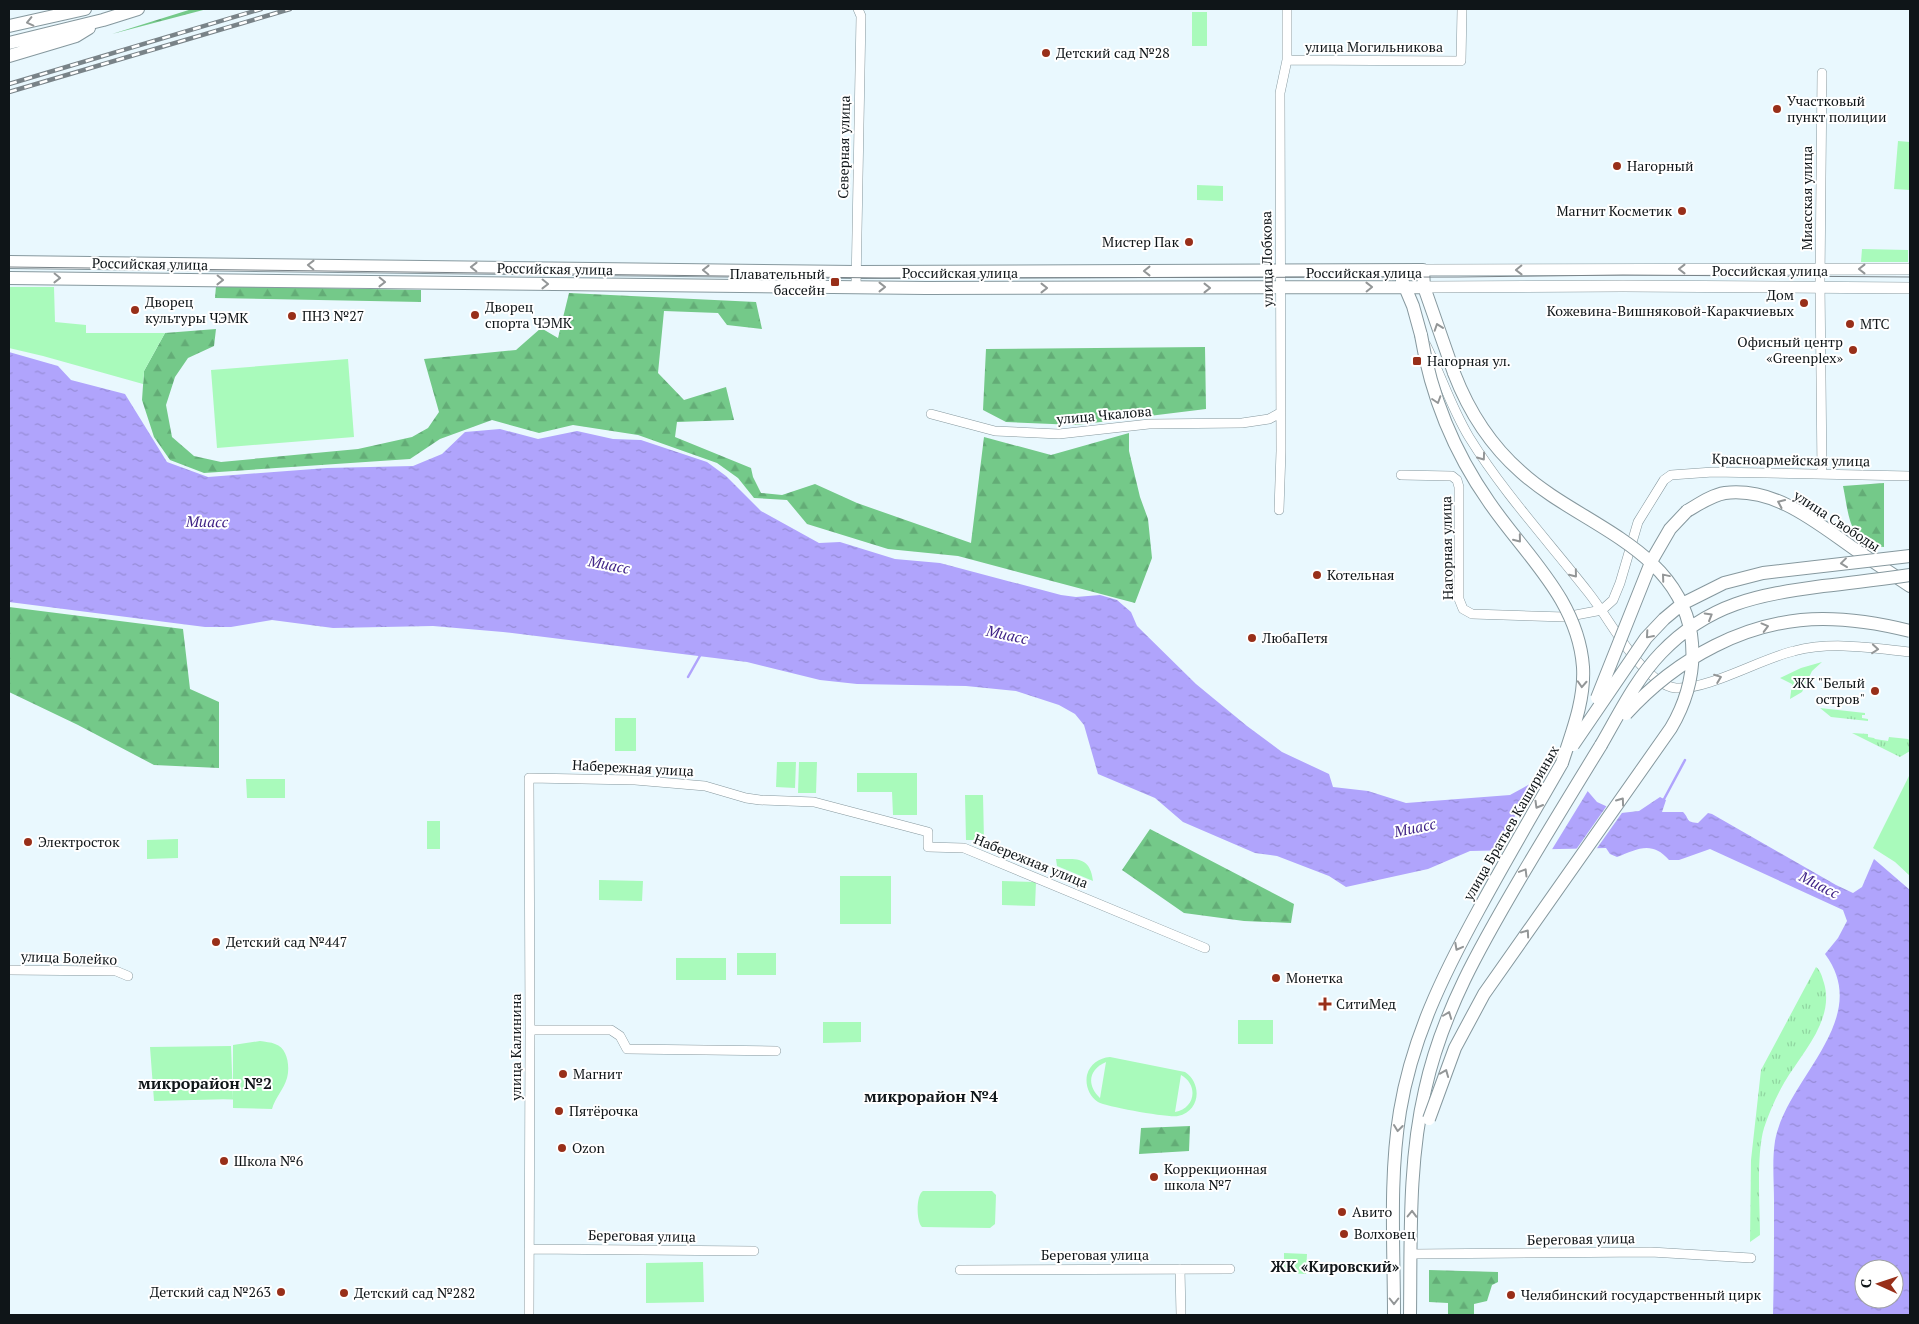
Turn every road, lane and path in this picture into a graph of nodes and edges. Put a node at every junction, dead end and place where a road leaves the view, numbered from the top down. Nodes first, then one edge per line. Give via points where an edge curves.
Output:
1 (85, 9) edge
2 (138, 9) edge
3 (858, 9) edge
4 (1286, 9) edge
5 (1462, 9) edge
6 (104, 20) junction
7 (9, 26) edge
8 (9, 43) edge
9 (9, 56) edge
10 (1287, 60) junction
11 (1822, 73) dead end
12 (9, 262) edge
13 (417, 266) junction
14 (1623, 269) junction
15 (1820, 269) junction
16 (1910, 269) edge
17 (1400, 270) junction
18 (1423, 270) junction
19 (1280, 271) junction
20 (856, 272) junction
21 (937, 272) junction
22 (9, 278) edge
23 (417, 282) junction
24 (1623, 286) junction
25 (1820, 286) junction
26 (856, 287) junction
27 (1405, 287) junction
28 (1424, 287) junction
29 (937, 288) junction
30 (1281, 288) junction
31 (1910, 288) edge
32 (1421, 335) junction
33 (1280, 412) junction
34 (931, 414) dead end
35 (1822, 474) junction
36 (1401, 475) dead end
37 (1910, 476) edge
38 (1279, 510) dead end
39 (1910, 556) edge
40 (1910, 575) edge
41 (1910, 586) edge
42 (1602, 610) junction
43 (1910, 631) edge
44 (1910, 652) edge
45 (1585, 727) junction
46 (1601, 745) junction
47 (1562, 763) junction
48 (529, 778) joint
49 (1205, 948) dead end
50 (9, 970) edge
51 (128, 976) dead end
52 (530, 1030) junction
53 (776, 1051) dead end
54 (1424, 1116) junction
55 (529, 1249) junction
56 (754, 1251) dead end
57 (1411, 1254) junction
58 (1751, 1258) dead end
59 (1180, 1269) junction
60 (1230, 1269) dead end
61 (960, 1270) dead end
62 (529, 1315) edge
63 (1181, 1315) edge
64 (1394, 1315) edge
65 (1410, 1315) edge

1 -> 7 main road
2 - 6 main road
3 - 20 street, Северная улица via 861,16
4 - 10 street, улица Лобкова
5 - 10 street, улица Могильникова via 1461,60
6 - 8 main road
6 - 9 main road via 76,36
10 - 19 street, улица Лобкова via 1280,93
11 - 15 street, Миасская улица
13 -> 12 main road, Российская улица
20 -> 13 main road, Российская улица
13 - 23 main road
15 -> 14 main road, Российская улица
14 -> 18 main road, Российская улица
14 - 24 main road
16 -> 15 main road, Российская улица
15 - 25 street, Миасская улица
17 - 18 main road, Российская улица
17 - 19 main road, Российская улица
17 - 27 main road
18 - 28 main road
19 -> 21 main road, Российская улица
19 - 30 street, улица Лобкова
20 - 21 main road, Российская улица
20 - 26 street, Северная улица
21 - 29 main road
22 -> 23 main road, Российская улица
23 -> 26 main road, Российская улица
24 - 25 main road, Российская улица
24 - 28 main road, Российская улица
25 - 31 main road, Российская улица
25 - 35 street, Миасская улица
26 -> 29 main road, Российская улица
27 - 28 main road, Российская улица
30 -> 27 main road, Российская улица
27 - 32 main road
54 -> 28 main road, bridge via 1477,1006 1500,970 1666,738 1684,702 1693,662 1685,612 1666,577 1636,550 1520,472 1475,419 1454,373
29 -> 30 main road, Российская улица
30 - 33 street, улица Лобкова
32 -> 42 street, bridge via 1470,439
32 -> 47 main road, bridge via 1438,405 1458,452 1489,502 1555,588 1573,625 1580,651 1583,684
33 - 34 street, улица Чкалова via 1269,419 1242,423 1149,424 1059,434 995,431
33 - 38 street, улица Лобкова
35 - 37 street, Красноармейская улица
35 - 42 street, Красноармейская улица via 1671,474 1638,522 1620,583 1613,600
36 - 42 street, Нагорная улица via 1452,476 1457,480 1459,599 1463,609 1472,614 1557,616
39 -> 45 main road, улица Братьев Кашириных, bridge via 1764,573 1705,591 1664,618 1624,668
46 -> 40 main road, bridge via 1640,680 1661,653 1678,636 1713,613 1768,594
41 -> 45 main road, улица Свободы, bridge via 1803,514 1766,496 1724,493 1701,502 1687,511 1660,542
42 -> 44 street via 1640,664 1673,688 1706,683 1806,648 1846,647
46 -> 43 main road, bridge via 1636,703 1680,666 1741,634 1775,624 1817,619 1853,621
45 - 47 main road, улица Братьев Кашириных, bridge
54 -> 46 main road via 1425,1089 1440,1037 1462,982
47 -> 64 main road, улица Братьев Кашириных via 1444,974 1412,1058 1400,1110 1394,1172
48 - 49 street, Набережная улица via 676,782 705,786 746,798 814,802 928,832 928,847 964,848
48 - 52 street, улица Калинина
50 - 51 street, улица Болейко via 116,971
52 - 53 street via 611,1030 620,1036 627,1049
52 - 55 street, улица Калинина
57 -> 54 main road via 1414,1166
55 - 56 street, Береговая улица
55 - 62 street, улица Калинина
57 - 58 street, Береговая улица via 1651,1252
57 - 65 main road
59 - 60 street, Береговая улица
59 - 61 street, Береговая улица
59 - 63 street

